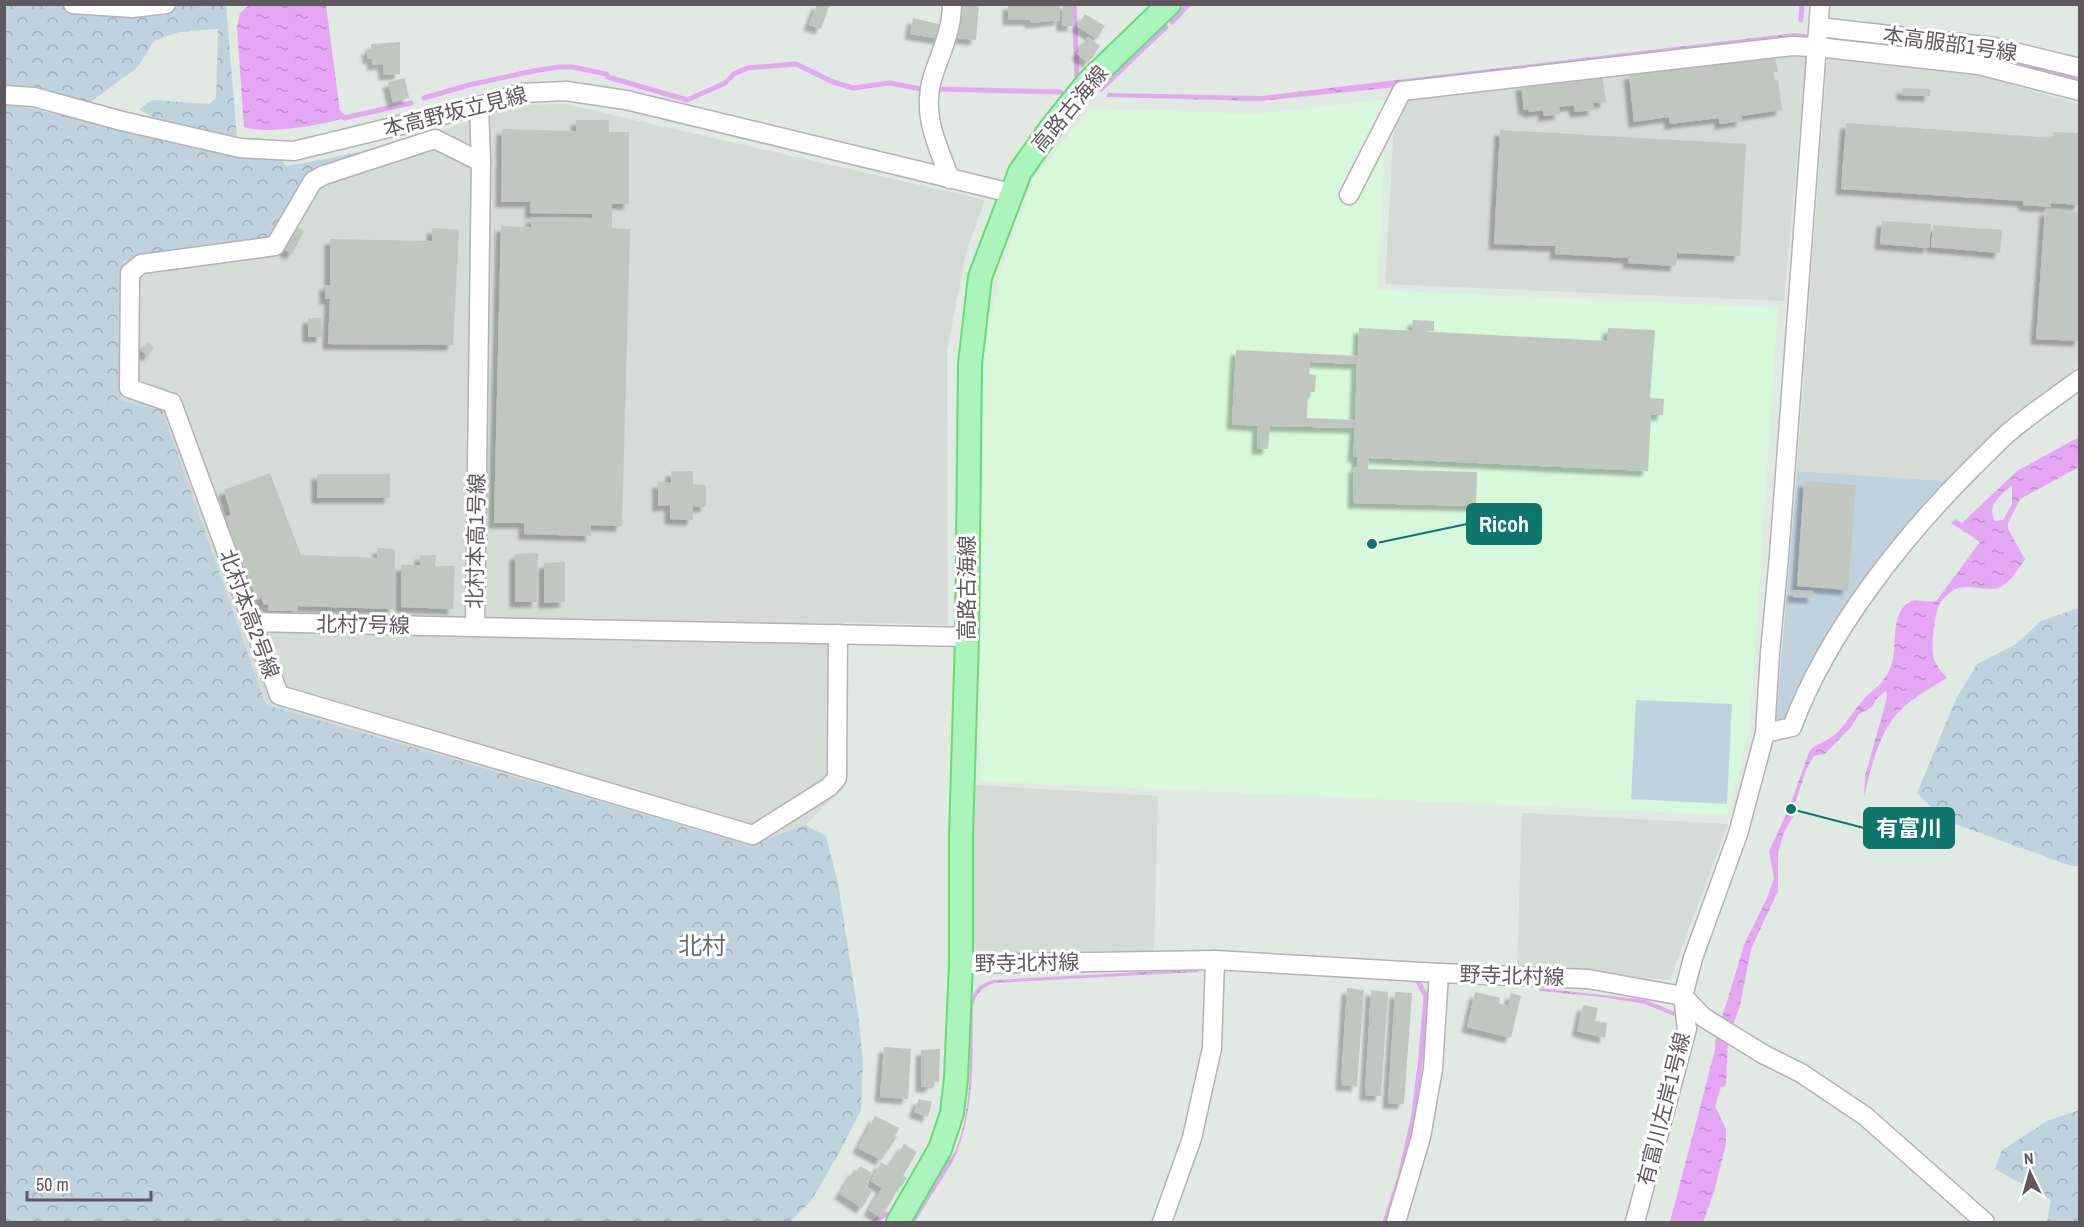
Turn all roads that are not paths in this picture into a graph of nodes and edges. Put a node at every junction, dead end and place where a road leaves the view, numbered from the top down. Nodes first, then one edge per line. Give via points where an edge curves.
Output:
1 (73, 4) edge
2 (166, 4) edge
3 (952, 4) edge
4 (1169, 4) edge
5 (1820, 4) edge
6 (1819, 27) junction
7 (1817, 47) junction
8 (2079, 68) edge
9 (2079, 91) edge
10 (4, 95) edge
11 (479, 106) junction
12 (480, 162) junction
13 (950, 178) junction
14 (1011, 193) junction
15 (1349, 195) dead end
16 (2079, 379) edge
17 (252, 622) junction
18 (475, 627) junction
19 (838, 634) junction
20 (967, 637) junction
21 (1765, 733) junction
22 (1215, 960) junction
23 (961, 964) junction
24 (1439, 974) junction
25 (1683, 996) junction
26 (898, 1222) edge
27 (1162, 1222) edge
28 (1396, 1222) edge
29 (1635, 1222) edge
30 (1985, 1222) edge

1 - 2 street via 132,8
3 - 13 street via 948,35 929,98 929,117
4 - 14 main road, 高路古海線 via 1087,83 1020,172
5 - 6 street
6 - 7 street
6 - 8 street, 本高服部1号線 via 1994,47
7 - 9 street via 1979,65
7 - 15 street via 1792,46 1402,91
7 - 21 street
10 - 11 street, 本高野坂立見線 via 34,97 240,148 294,151
11 - 12 street, 北村本高1号線
11 - 13 street, 本高野坂立見線 via 521,93 576,92 626,100
12 - 17 street, 北村本高2号線 via 435,139 324,174 313,181 275,246 141,264 130,273 129,388 172,403
12 - 18 street, 北村本高1号線
13 - 14 street, 本高野坂立見線
14 - 20 main road, 高路古海線 via 980,277 970,363
16 - 21 street via 2012,429 1922,522 1838,636 1814,676 1792,727
17 - 18 street, 北村7号線
17 - 19 street, 北村本高2号線 via 279,695 753,835 837,778
18 - 19 street, 北村本高1号線
19 - 20 street, 北村本高1号線
20 - 23 main road, 高路古海線
21 - 25 street via 1738,834
22 - 23 street, 野寺北村線
22 - 24 street, 野寺北村線
22 - 27 street via 1212,1048 1192,1138
23 - 26 main road, 高路古海線 via 952,1113 940,1149
24 - 25 street, 野寺北村線 via 1588,979
24 - 28 street via 1433,1069 1421,1137
25 - 29 street, 有富川左岸1号線 via 1687,1029
25 - 30 street via 1703,1017 1801,1073 1865,1116

